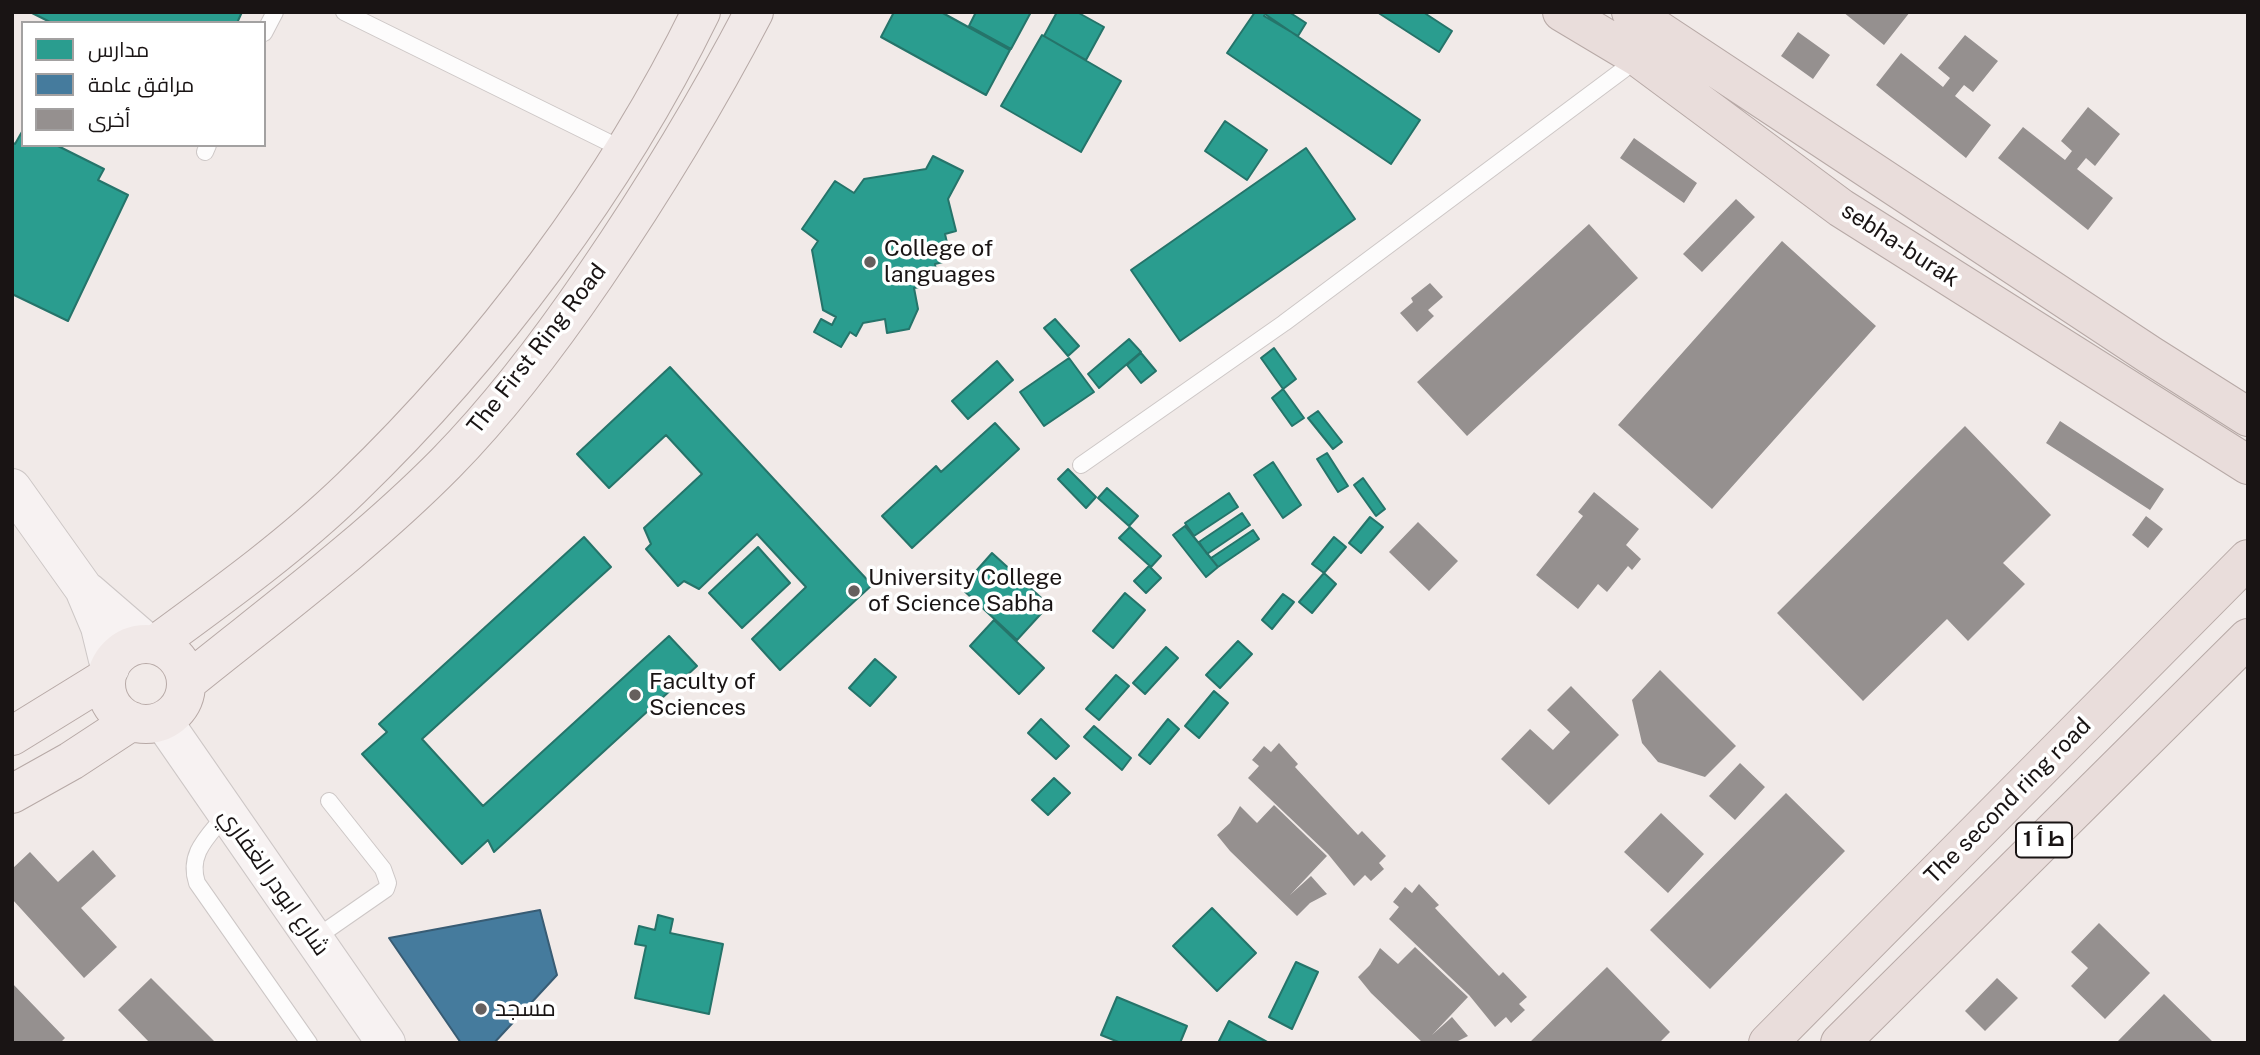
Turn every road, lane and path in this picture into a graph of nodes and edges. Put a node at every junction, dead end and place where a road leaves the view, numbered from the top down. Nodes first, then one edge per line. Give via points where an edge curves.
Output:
1 (275, 12) edge
2 (344, 12) edge
3 (702, 12) edge
4 (754, 12) edge
5 (1563, 12) edge
6 (1632, 12) edge
7 (266, 29) edge
8 (1639, 58) junction
9 (624, 150) junction
10 (2248, 417) edge
11 (1081, 465) dead end
12 (2248, 465) edge
13 (12, 488) edge
14 (2248, 559) edge
15 (83, 589) junction
16 (2248, 638) edge
17 (152, 644) junction
18 (108, 673) junction
19 (187, 682) junction
20 (147, 721) junction
21 (12, 736) edge
22 (12, 794) edge
23 (329, 801) dead end
24 (226, 814) junction
25 (314, 939) junction
26 (309, 1043) edge
27 (386, 1043) edge
28 (1768, 1043) edge
29 (1840, 1043) edge

1 - 7 lane
2 - 9 lane
3 - 9 main road, The First Ring Road
4 - 19 main road, The First Ring Road via 696,118 622,237 495,408 447,462 363,540
5 - 8 highway, sebha-burak
6 - 10 highway, sebha-burak
8 - 11 lane via 1284,323
8 - 12 highway, sebha-burak via 1842,208
9 - 17 main road, The First Ring Road via 540,272 403,435 279,552
13 - 15 street
14 - 28 highway, The second ring road
15 - 17 street
15 - 18 street via 100,627
16 - 29 highway, ط أ 1
17 - 18 main road via 124,650
17 - 19 main road via 178,658
18 - 20 main road via 115,709
18 - 21 main road
19 - 20 main road via 173,715
20 - 22 main road
20 - 24 street, شارع ابودر الغفاري
23 - 25 lane via 383,869 388,883 386,889
24 - 25 street, شارع ابودر الغفاري
24 - 26 lane via 196,853 197,883
25 - 27 street, شارع ابودر الغفاري

